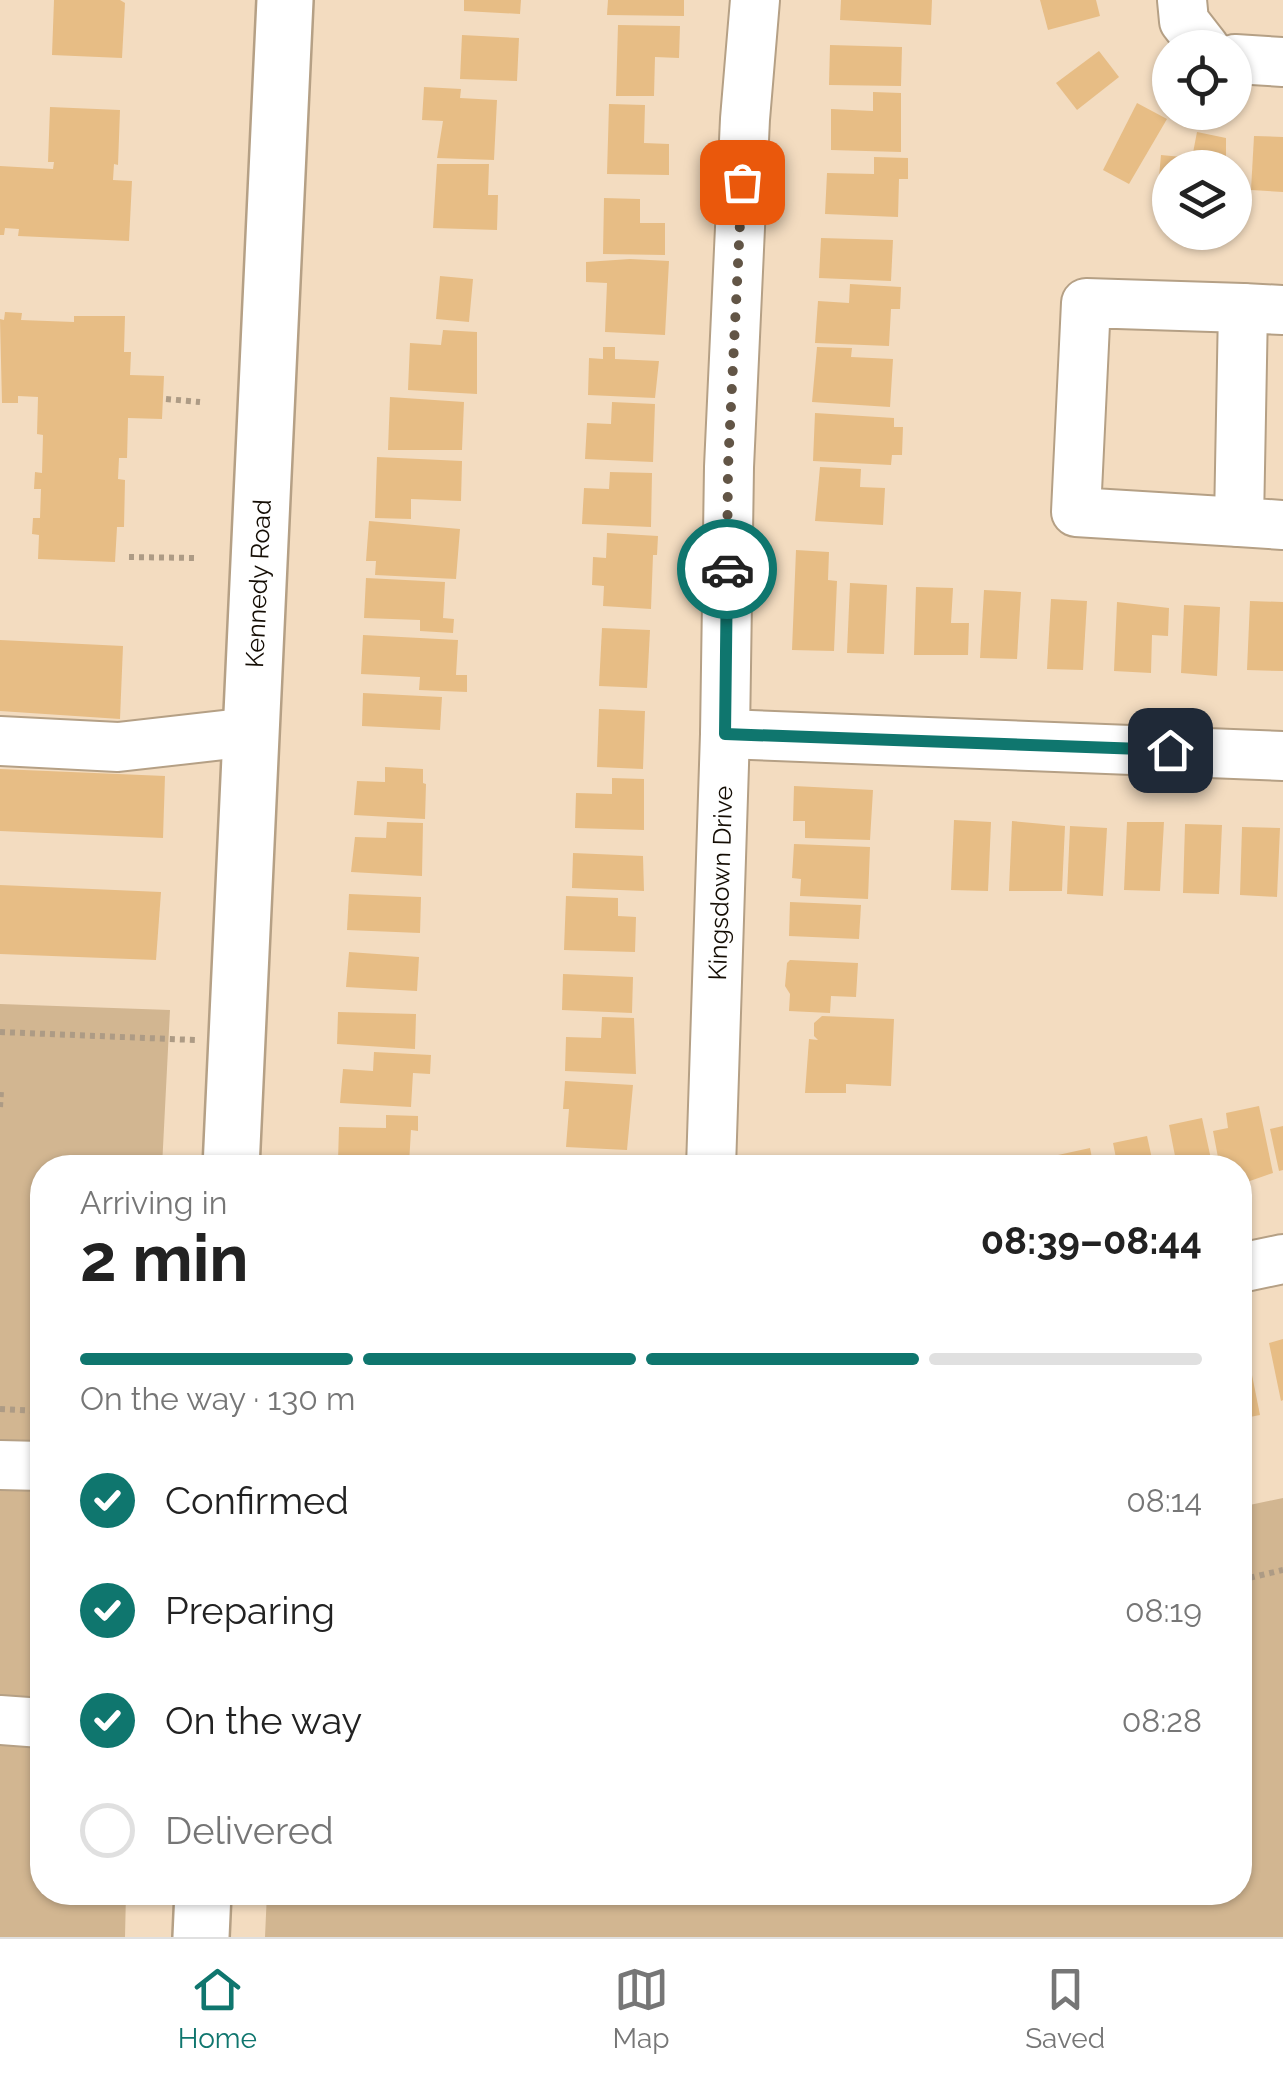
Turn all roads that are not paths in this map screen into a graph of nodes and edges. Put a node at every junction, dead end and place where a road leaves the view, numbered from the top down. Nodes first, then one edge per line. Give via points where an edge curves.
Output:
1 (285, 0) edge
2 (755, 0) edge
3 (1182, 0) edge
4 (1191, 30) edge
5 (1252, 61) edge
6 (1283, 62) edge
7 (1263, 309) edge
8 (1261, 524) edge
9 (250, 732) junction
10 (725, 734) junction
11 (0, 741) edge
12 (1283, 756) edge
13 (232, 1155) edge
14 (711, 1155) edge
15 (1283, 1259) edge
16 (1252, 1265) edge
17 (0, 1465) edge
18 (30, 1466) edge
19 (0, 1720) edge
20 (30, 1721) edge
21 (202, 1905) edge
22 (201, 1937) edge

1 - 9 main road, Kennedy Road
2 - 10 street, Kingsdown Drive via 728,467
3 - 4 street
5 - 6 street
7 - 8 street
7 - 8 street via 1086,303 1076,512
9 - 11 street via 118,746
9 - 13 main road, Kennedy Road
10 - 12 street
10 - 14 street, Kingsdown Drive
15 - 16 street
17 - 18 street
19 - 20 street
21 - 22 main road

